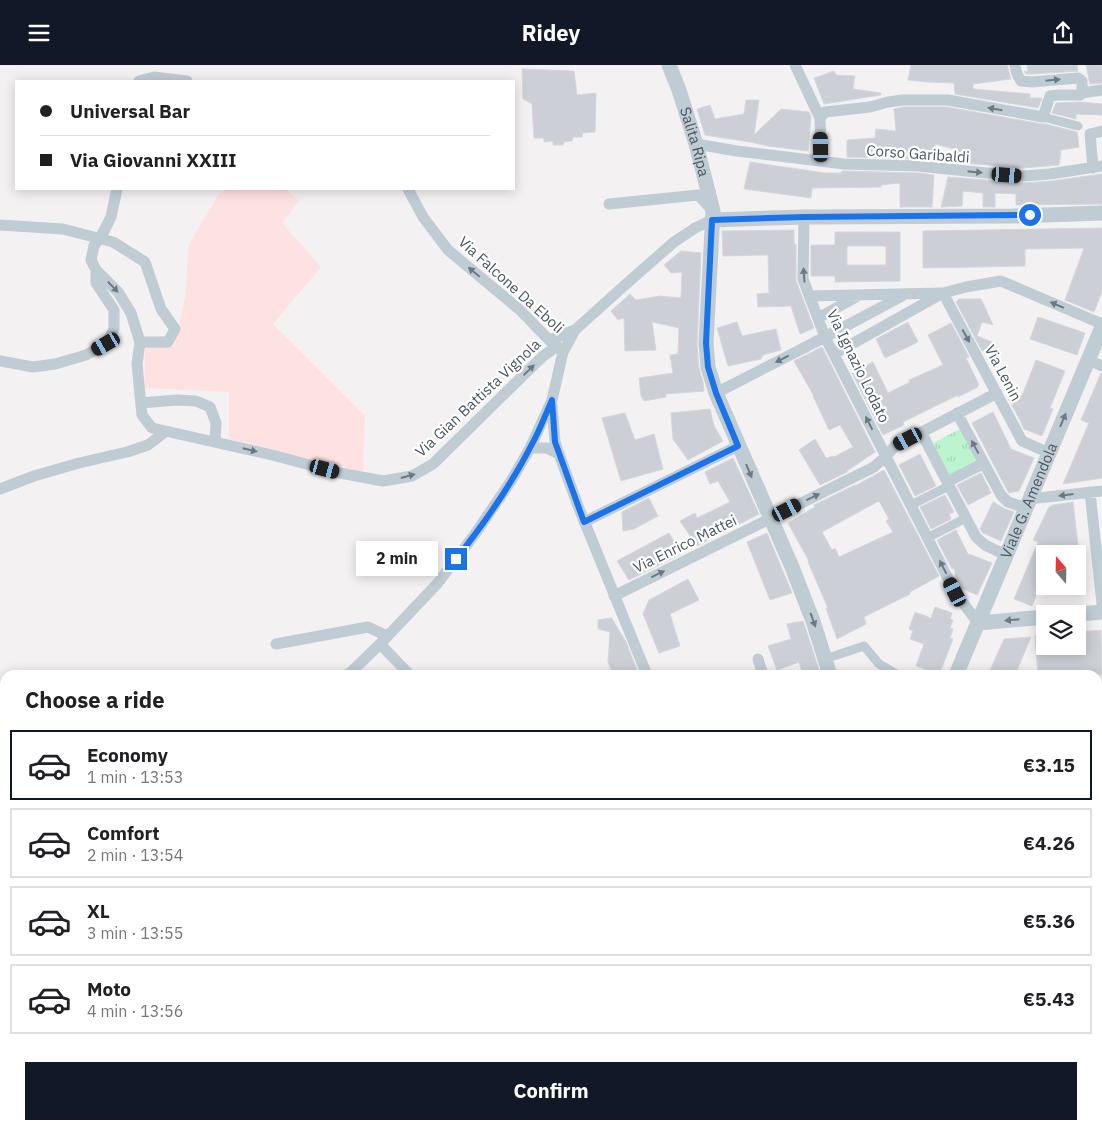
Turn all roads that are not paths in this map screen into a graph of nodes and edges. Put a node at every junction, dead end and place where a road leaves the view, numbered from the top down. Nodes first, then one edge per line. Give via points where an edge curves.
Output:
1 (669, 65) edge
2 (795, 65) edge
3 (1016, 65) edge
4 (143, 80) edge
5 (178, 80) edge
6 (1102, 89) edge
7 (1082, 93) junction
8 (1043, 117) junction
9 (820, 118) junction
10 (1078, 126) dead end
11 (1102, 131) edge
12 (696, 144) junction
13 (822, 161) junction
14 (1098, 167) edge
15 (117, 190) edge
16 (409, 190) edge
17 (609, 204) dead end
18 (1102, 213) edge
19 (712, 215) junction
20 (804, 217) junction
21 (0, 225) edge
22 (96, 270) junction
23 (943, 293) junction
24 (906, 294) junction
25 (859, 295) junction
26 (809, 296) junction
27 (818, 318) junction
28 (1102, 326) edge
29 (575, 329) junction
30 (825, 337) junction
31 (140, 342) junction
32 (556, 346) junction
33 (834, 354) junction
34 (0, 361) edge
35 (1095, 363) edge
36 (716, 393) junction
37 (997, 393) junction
38 (552, 400) junction
39 (140, 403) junction
40 (957, 413) junction
41 (553, 429) junction
42 (165, 432) junction
43 (921, 433) junction
44 (536, 437) junction
45 (216, 442) junction
46 (738, 446) junction
47 (530, 448) junction
48 (1049, 453) junction
49 (885, 457) junction
50 (564, 460) junction
51 (984, 463) junction
52 (948, 484) junction
53 (0, 489) edge
54 (1096, 491) edge
55 (1028, 504) junction
56 (911, 505) junction
57 (966, 518) junction
58 (770, 519) junction
59 (584, 522) junction
60 (927, 537) junction
61 (1006, 555) junction
62 (614, 596) junction
63 (1102, 604) edge
64 (1102, 612) edge
65 (1086, 613) edge
66 (1036, 618) edge
67 (978, 623) junction
68 (383, 640) junction
69 (276, 644) dead end
70 (758, 659) dead end
71 (825, 659) junction
72 (353, 670) edge
73 (406, 670) edge
74 (645, 670) edge
75 (761, 670) edge
76 (828, 670) edge
77 (889, 670) edge
78 (958, 670) edge

1 - 12 street, Salita Ripa
2 - 9 street
3 -> 7 street via 1021,81 1078,78 1082,81
4 - 5 street via 154,77
6 - 7 street
7 - 8 street via 1050,96
8 -> 9 street via 948,100 902,99 870,107 825,112
8 - 10 street
9 - 13 street
11 - 14 street via 1090,134
12 - 13 street, Corso Garibaldi
12 - 19 street, Salita Ripa
13 -> 14 street, Corso Garibaldi via 1023,176
15 - 22 street, bridge via 111,217 94,246 92,260
32 -> 16 street, Via Falcone Da Eboli via 520,310 448,250 423,217
17 - 19 street via 698,195
18 - 20 street
19 - 20 street
19 - 29 street, Via Gian Battista Vignola via 674,242
19 - 36 street, Salita Ripa via 706,343 708,367
26 -> 20 street, Via Ignazio Lodato via 803,279
21 - 31 street via 63,229 113,242 145,262 161,309 174,329 168,342
22 -> 31 street via 118,292 131,313
22 - 34 street via 96,283 114,310 114,329 106,344 86,355 33,367
23 - 24 street
28 -> 23 street via 1001,281
23 - 33 street
23 -> 37 street, Via Lenin
24 - 25 street
24 - 30 street
25 - 26 street
25 - 27 street
26 - 27 street, Via Ignazio Lodato
27 - 30 street, Via Ignazio Lodato
28 - 35 street, Viale G. Amendola
29 - 32 street, Via Gian Battista Vignola
29 - 32 street, Via Gian Battista Vignola
30 - 33 street, Via Ignazio Lodato
30 -> 36 street
31 - 39 street via 137,364
32 - 38 street
45 -> 32 street, Via Gian Battista Vignola via 383,481 412,476 433,464
49 -> 33 street, Via Ignazio Lodato
48 -> 35 street, Viale G. Amendola
36 - 46 street, Salita Ripa
37 - 40 street, Via Enrico Mattei
37 - 48 street, Via Lenin via 1022,441
38 - 41 street
38 - 44 street
39 - 42 street via 142,415 152,428
39 - 45 street via 196,401 210,407 216,423
40 - 43 street, Via Enrico Mattei
51 -> 40 street
41 - 44 street
41 - 50 street
42 - 45 street, Via Gian Battista Vignola
42 - 53 street via 148,445 34,476
43 - 49 street, Via Enrico Mattei via 895,446
43 - 52 street
44 - 47 street
46 -> 58 street, Salita Ripa
46 - 59 street via 611,504
47 - 50 street via 547,448
47 - 68 street via 475,535 436,585
48 - 55 street, Viale G. Amendola
49 - 56 street, Via Ignazio Lodato
58 -> 49 street, Via Enrico Mattei via 874,467
50 - 59 street
51 - 52 street
51 - 55 street via 1000,495 1008,502
52 - 56 street
52 - 57 street
54 -> 55 street
54 - 63 street
55 - 61 street, Viale G. Amendola
56 - 60 street, Via Ignazio Lodato
57 - 60 street
57 - 61 street via 976,537
62 -> 58 street, Via Enrico Mattei
58 -> 71 street, Salita Ripa via 792,567
59 - 62 street
67 -> 60 street, Via Ignazio Lodato via 955,592
61 - 67 street, Viale G. Amendola
62 - 74 street
64 - 65 street
66 -> 67 street
67 - 78 street, Viale G. Amendola
68 - 69 street via 368,627
68 - 72 street
68 - 73 street
70 - 75 street
71 - 76 street, Salita Ripa
71 - 77 street via 864,646 879,664

